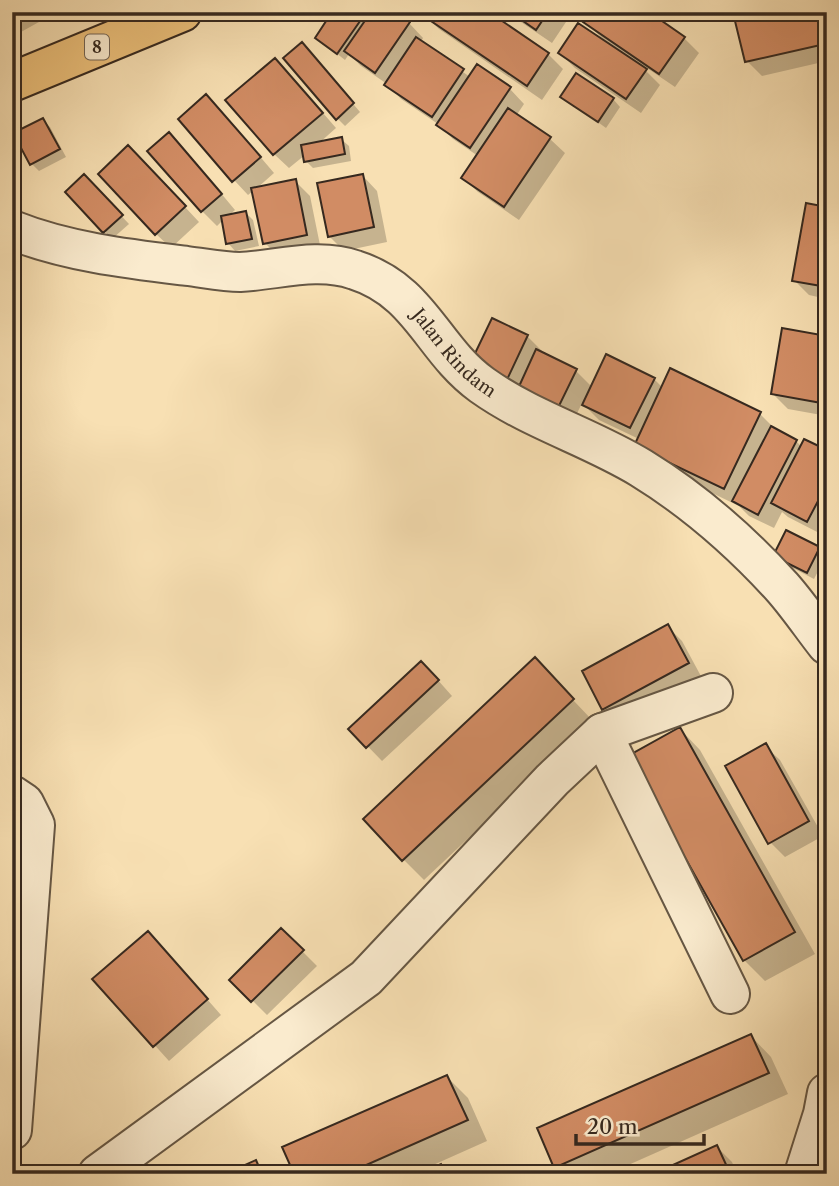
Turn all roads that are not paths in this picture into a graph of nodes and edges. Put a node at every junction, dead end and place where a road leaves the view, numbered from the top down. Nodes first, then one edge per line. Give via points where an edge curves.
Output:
1 (182, 12) edge
2 (15, 77) edge
3 (12, 230) edge
4 (827, 645) edge
5 (713, 693) dead end
6 (602, 733) junction
7 (12, 795) edge
8 (730, 994) dead end
9 (826, 1100) edge
10 (12, 1130) edge
11 (98, 1174) edge
12 (804, 1174) edge

1 - 2 highway, 8
3 - 4 street, Jalan Rindam via 136,260 238,272 306,264 353,269 388,284 480,384 518,408 640,468 720,526 783,588
5 - 6 street
6 - 8 street
6 - 11 street via 366,978
7 - 10 street via 24,803 35,825
9 - 12 street

